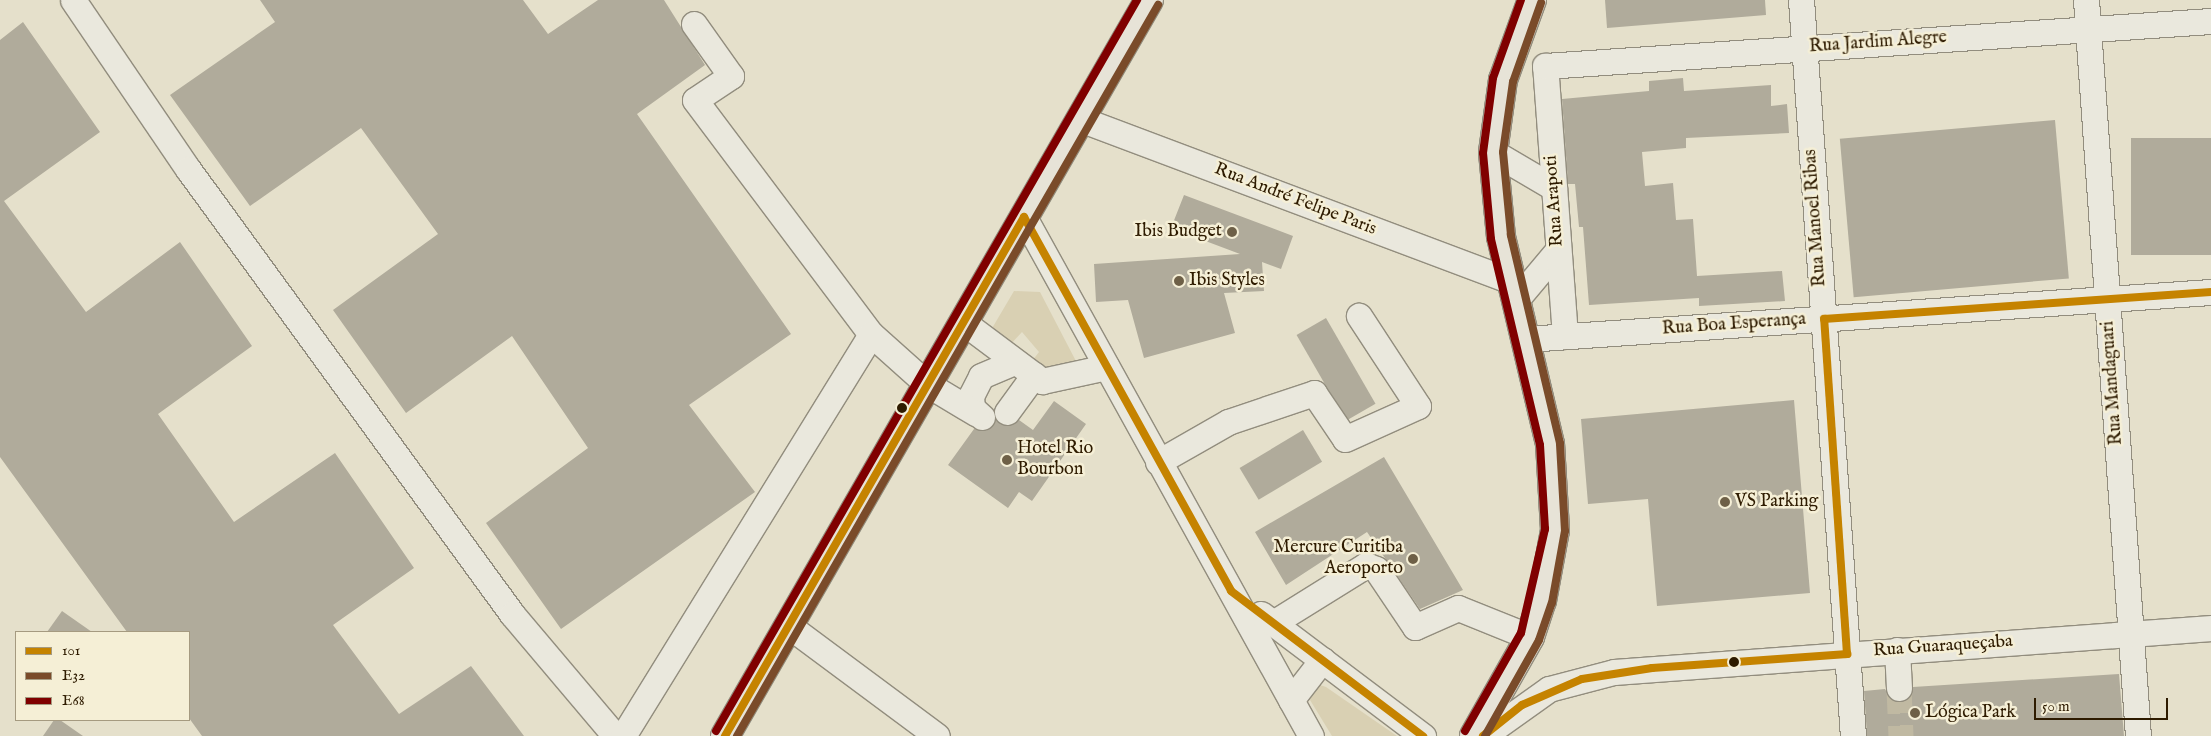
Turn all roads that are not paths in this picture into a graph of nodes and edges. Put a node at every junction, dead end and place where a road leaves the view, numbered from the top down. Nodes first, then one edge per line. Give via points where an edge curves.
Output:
1 (73, 0) edge
2 (1149, 0) edge
3 (1532, 0) edge
4 (1801, 0) edge
5 (2086, 0) edge
6 (2211, 21) edge
7 (694, 24) dead end
8 (2088, 30) junction
9 (1804, 48) junction
10 (1545, 66) joint
11 (1080, 119) junction
12 (1492, 152) junction
13 (1554, 188) junction
14 (1024, 217) junction
15 (1558, 250) junction
16 (1514, 291) junction
17 (2211, 292) edge
18 (2107, 299) junction
19 (1359, 316) dead end
20 (1824, 319) junction
21 (963, 322) junction
22 (871, 334) junction
23 (1564, 336) junction
24 (1526, 339) junction
25 (1106, 367) junction
26 (1024, 368) junction
27 (927, 384) junction
28 (1007, 412) dead end
29 (1158, 462) junction
30 (1230, 592) junction
31 (1273, 623) junction
32 (788, 626) junction
33 (2211, 628) edge
34 (2130, 634) junction
35 (1530, 636) junction
36 (1897, 650) junction
37 (1848, 654) junction
38 (1322, 660) junction
39 (1898, 688) tunnel mouth
40 (1291, 700) junction
41 (615, 736) edge
42 (623, 736) edge
43 (725, 736) edge
44 (937, 736) edge
45 (1311, 736) edge
46 (1423, 736) edge
47 (1474, 736) edge
48 (1483, 736) edge
49 (1853, 736) edge
50 (2138, 736) edge

1 - 41 street via 188,169 512,614
2 - 11 main road
3 - 12 main road via 1502,80
4 - 9 street, Rua Manoel Ribas
5 - 8 street, Rua Mandaguari
6 - 8 street, Rua Jardim Alegre
7 - 22 street via 731,76 695,100
8 - 9 street, Rua Jardim Alegre
8 - 18 street, Rua Mandaguari
9 - 10 street, Rua Jardim Alegre
9 - 20 street, Rua Manoel Ribas
10 - 13 street, Rua Arapoti
11 - 14 main road
11 - 16 street, Rua André Felipe Paris
12 - 13 street
12 - 16 main road
13 - 15 street, Rua Arapoti
14 - 21 main road
14 - 25 street
15 - 16 street
15 - 23 street, Rua Arapoti
16 - 24 main road
17 - 18 street, Rua Boa Esperança
18 - 20 street, Rua Boa Esperança
18 - 34 street, Rua Mandaguari
19 - 29 street via 1418,406 1345,439 1314,393 1228,422
20 - 23 street, Rua Boa Esperança
20 - 37 street, Rua Manoel Ribas
21 - 26 street
21 - 27 main road
22 - 27 street
22 - 42 street
23 - 24 street, Rua Boa Esperança
24 - 35 main road via 1543,406 1556,490 1551,564
25 - 26 street via 1042,381
25 - 29 street
26 - 27 street via 981,376 970,396 980,416
26 - 28 street
27 - 32 main road
29 - 30 street
30 - 31 street
30 - 40 street
31 - 35 street via 1366,565 1376,569 1415,627 1458,608
31 - 38 street
32 - 43 main road
32 - 44 street
33 - 34 street, Rua Guaraqueçaba
34 - 36 street, Rua Guaraqueçaba
34 - 50 street, Rua Mandaguari
35 - 47 main road
36 - 37 street, Rua Guaraqueçaba
36 - 39 street
37 - 48 street, Rua Guaraqueçaba via 1652,668 1582,678 1522,705
37 - 49 street, Rua Manoel Ribas
38 - 40 street
38 - 46 street
40 - 45 street

